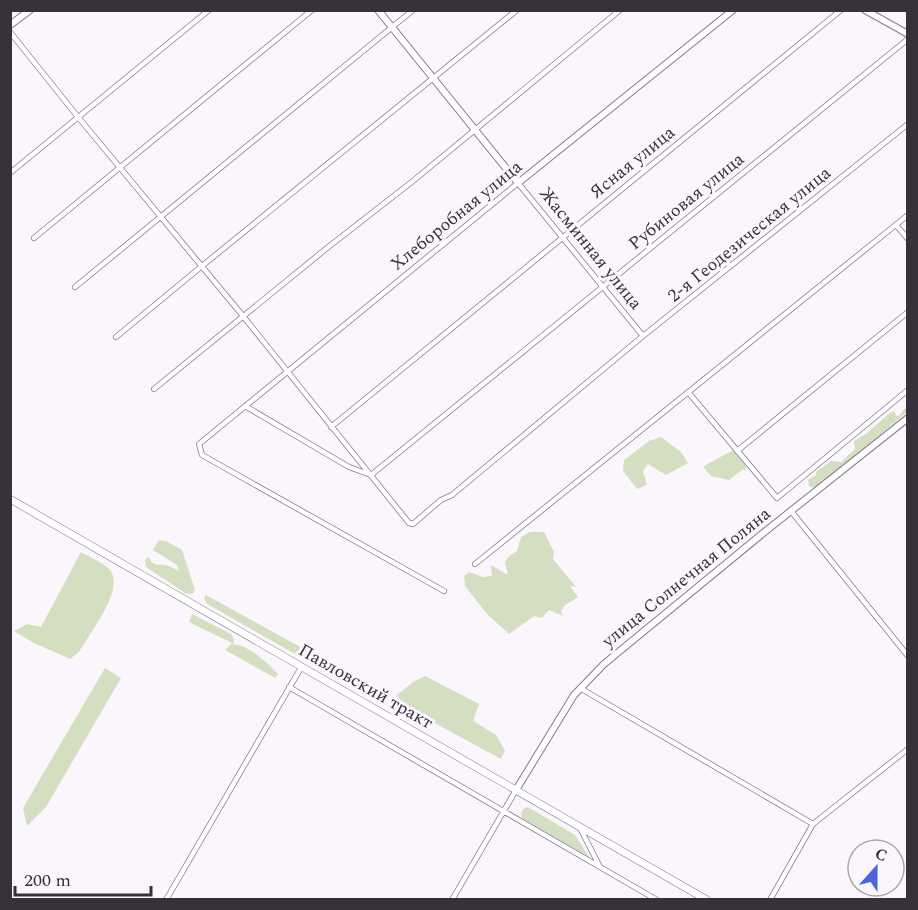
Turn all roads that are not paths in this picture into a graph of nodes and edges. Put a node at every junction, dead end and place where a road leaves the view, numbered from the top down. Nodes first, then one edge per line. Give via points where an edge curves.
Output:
1 (30, 10) edge
2 (209, 10) edge
3 (312, 10) edge
4 (378, 10) edge
5 (413, 10) edge
6 (517, 10) edge
7 (620, 10) edge
8 (720, 10) edge
9 (733, 10) edge
10 (841, 10) edge
11 (865, 10) edge
12 (725, 17) junction
13 (10, 25) edge
14 (392, 28) junction
15 (10, 32) edge
16 (908, 34) edge
17 (908, 39) edge
18 (434, 79) junction
19 (78, 117) junction
20 (908, 124) edge
21 (475, 129) junction
22 (120, 167) junction
23 (10, 173) edge
24 (518, 183) junction
25 (908, 215) edge
26 (160, 216) junction
27 (896, 225) junction
28 (562, 236) junction
29 (34, 238) dead end
30 (908, 239) edge
31 (202, 266) junction
32 (603, 286) junction
33 (75, 287) dead end
34 (908, 312) edge
35 (243, 316) junction
36 (643, 336) junction
37 (116, 337) dead end
38 (288, 372) junction
39 (154, 389) dead end
40 (908, 390) edge
41 (688, 392) junction
42 (245, 406) junction
43 (908, 418) edge
44 (331, 427) junction
45 (737, 451) junction
46 (371, 475) junction
47 (10, 498) edge
48 (791, 511) junction
49 (476, 564) dead end
50 (444, 591) dead end
51 (908, 656) edge
52 (302, 666) junction
53 (289, 687) junction
54 (580, 688) junction
55 (908, 749) edge
56 (516, 790) junction
57 (504, 810) junction
58 (813, 824) junction
59 (579, 826) junction
60 (599, 865) junction
61 (166, 900) edge
62 (452, 900) edge
63 (657, 900) edge
64 (707, 900) edge
65 (770, 900) edge

1 - 13 street
2 - 19 street
3 - 22 street
4 - 14 street, Жасминная улица
5 - 14 street
6 - 18 street
7 - 21 street
8 - 12 street
9 - 12 street, Хлеборобная улица
10 - 28 street, Ясная улица
11 - 16 street
12 - 24 street, Хлеборобная улица
14 - 18 street, Жасминная улица
14 - 26 street
15 - 19 street
17 - 32 street, Рубиновая улица
18 - 21 street, Жасминная улица
18 - 31 street
19 - 22 street
19 - 23 street
20 - 36 street, 2-я Геодезическая улица
21 - 24 street, Жасминная улица
21 - 35 street
22 - 26 street
22 - 29 street
24 - 28 street, Жасминная улица
24 - 38 street, Хлеборобная улица
25 - 27 street
26 - 31 street
26 - 33 street
27 - 30 street
27 - 41 street
28 - 32 street, Жасминная улица
28 - 44 street, Ясная улица
31 - 35 street
31 - 37 street
32 - 36 street, Жасминная улица
32 - 46 street, Рубиновая улица
34 - 45 street
35 - 38 street
35 - 39 street
36 - 46 street, 2-я Геодезическая улица via 413,524
38 - 42 street, Хлеборобная улица
38 - 44 street
40 - 45 street via 777,498
41 - 45 street
41 - 49 street
42 - 46 street via 349,467
42 - 50 street, Хлеборобная улица via 199,444 202,454
43 - 48 street, улица Солнечная Поляна
44 - 46 street
47 - 52 main road, Павловский тракт
48 - 51 street
48 - 54 street, улица Солнечная Поляна via 611,657
52 - 53 street
52 - 56 main road, Павловский тракт
53 - 57 street
53 - 61 street
54 - 56 street, улица Солнечная Поляна
54 - 58 street
55 - 58 street
56 - 57 street
56 - 59 main road, Павловский тракт
57 - 60 street
57 - 62 street
58 - 65 street
59 - 60 street
59 - 64 main road, Павловский тракт
60 - 63 street

